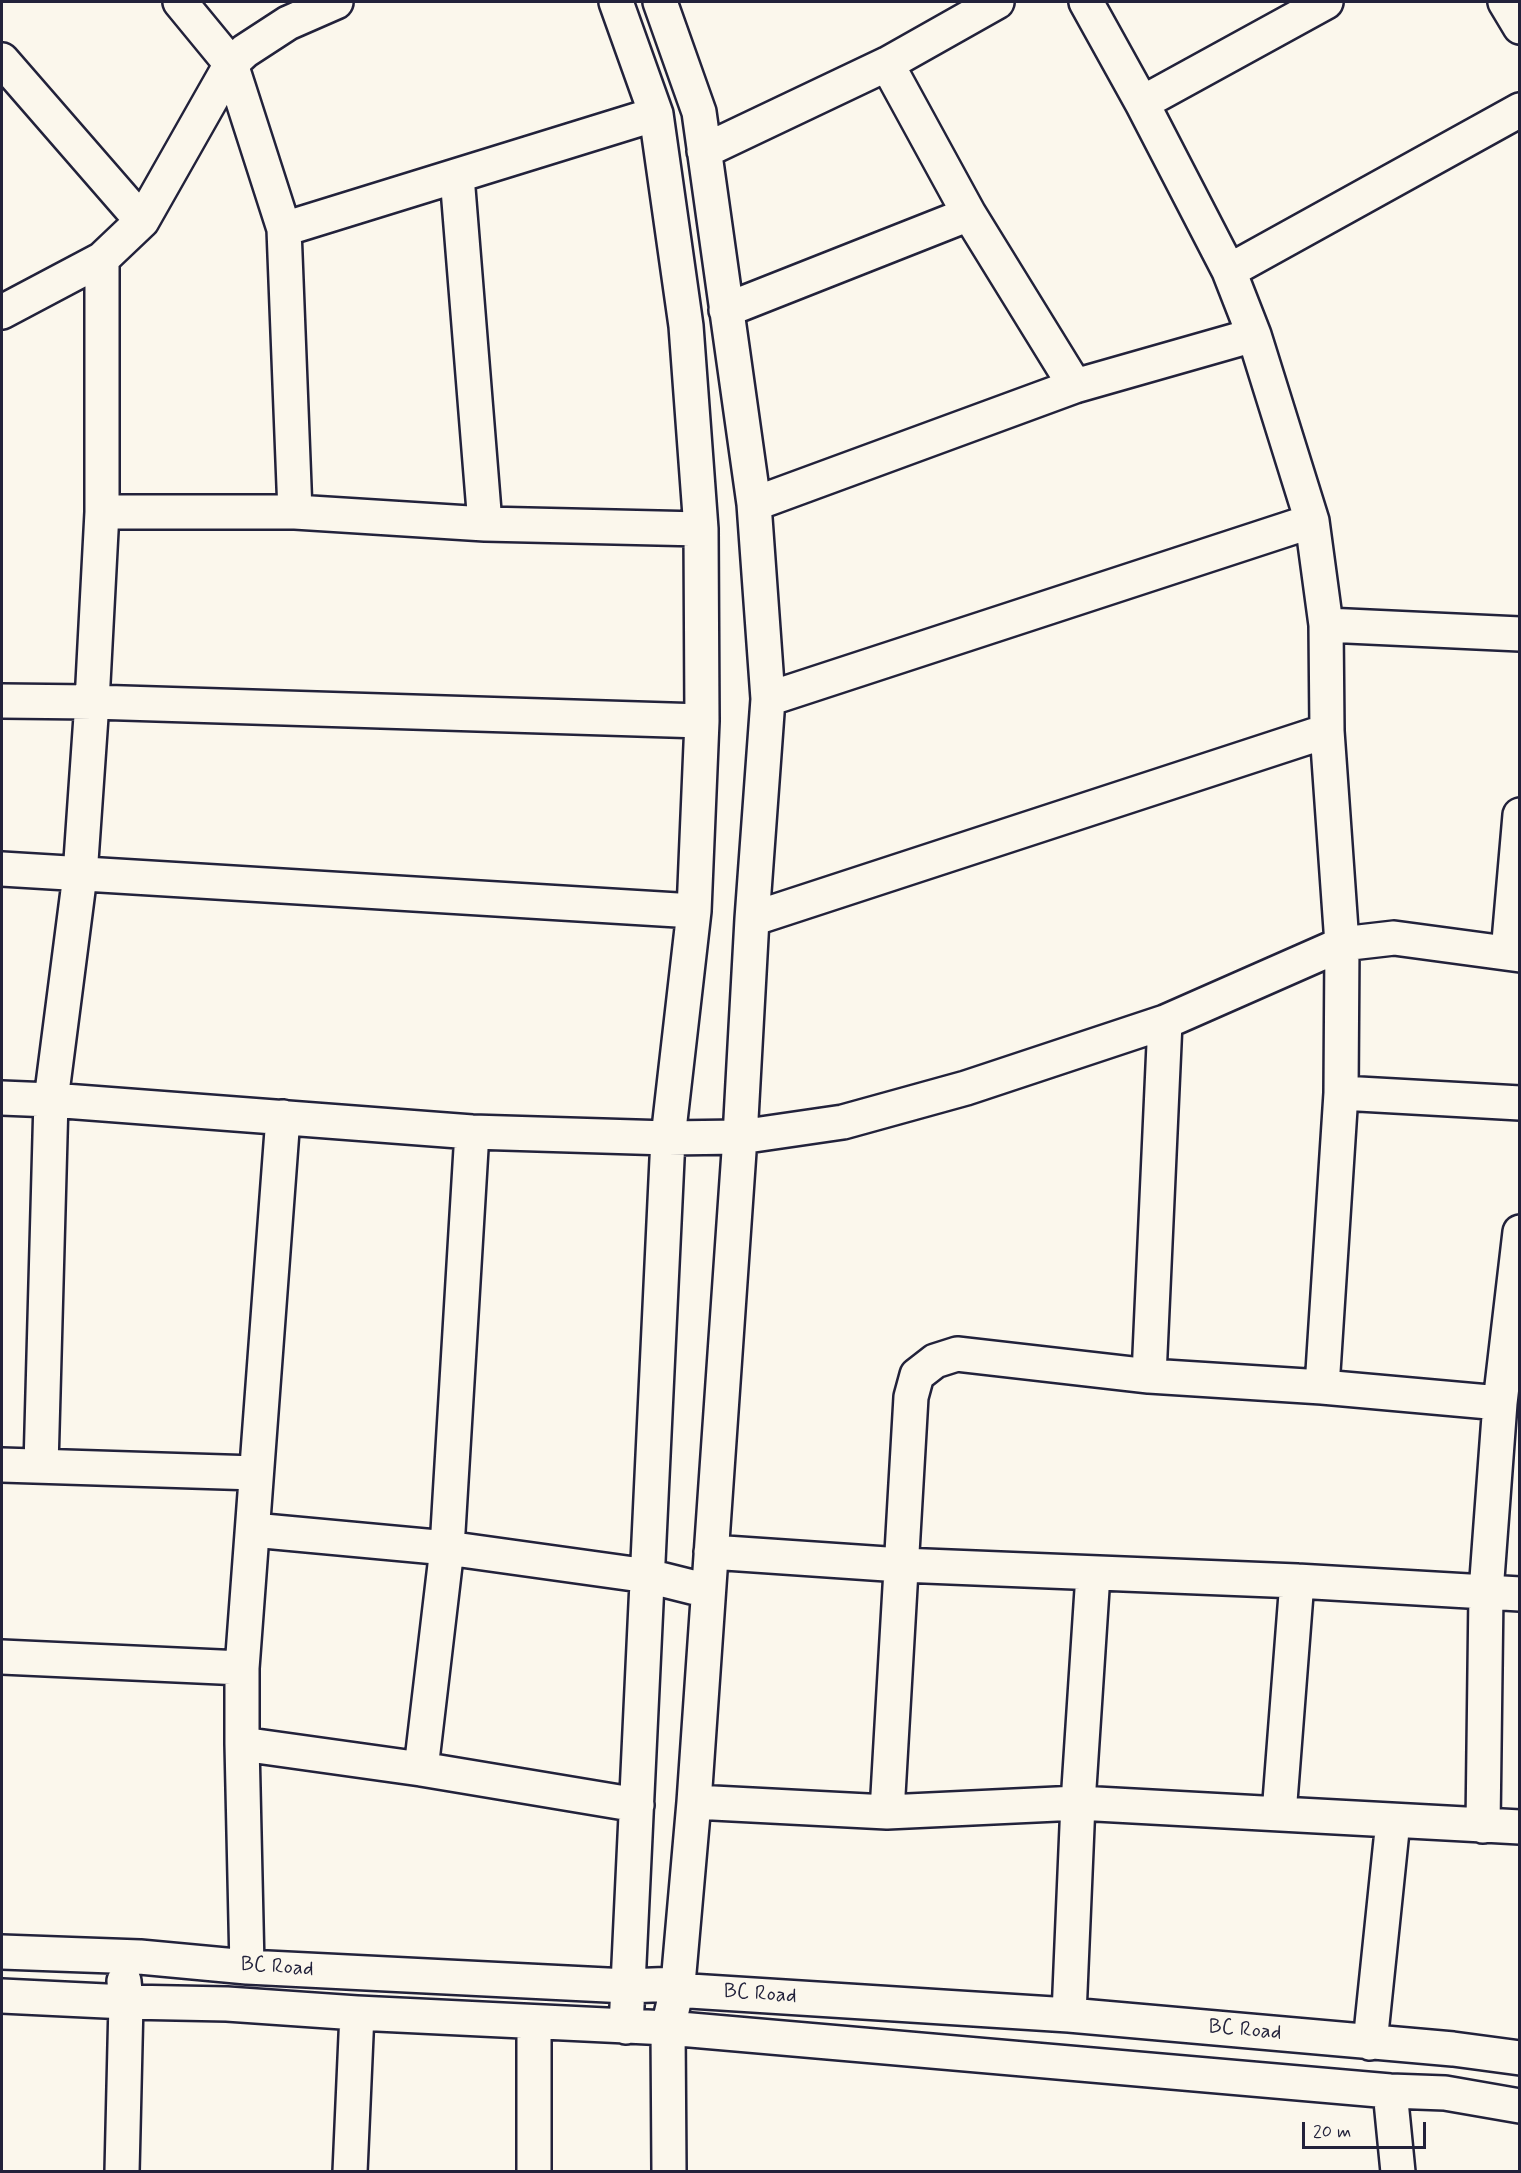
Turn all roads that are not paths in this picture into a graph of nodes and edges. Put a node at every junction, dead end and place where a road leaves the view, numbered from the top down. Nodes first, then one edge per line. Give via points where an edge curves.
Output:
1 (180, 2) edge
2 (336, 2) edge
3 (616, 2) edge
4 (660, 2) edge
5 (997, 2) edge
6 (1086, 2) edge
7 (1505, 2) edge
8 (1314, 5) edge
9 (1520, 27) edge
10 (2, 60) edge
11 (231, 64) junction
12 (887, 64) junction
13 (1142, 103) junction
14 (1520, 110) edge
15 (656, 114) junction
16 (704, 150) junction
17 (457, 176) junction
18 (969, 214) junction
19 (142, 221) junction
20 (284, 229) junction
21 (102, 259) junction
22 (1230, 271) junction
23 (726, 310) junction
24 (2, 312) edge
25 (1254, 335) junction
26 (1075, 386) junction
27 (754, 504) junction
28 (102, 512) junction
29 (295, 512) junction
30 (1312, 521) junction
31 (485, 524) junction
32 (701, 529) junction
33 (1326, 625) junction
34 (1520, 634) edge
35 (768, 699) junction
36 (2, 701) edge
37 (92, 702) junction
38 (702, 722) junction
39 (1327, 731) junction
40 (1520, 815) edge
41 (2, 869) edge
42 (80, 875) junction
43 (694, 911) junction
44 (752, 920) junction
45 (1342, 944) junction
46 (1514, 954) edge
47 (1165, 1022) junction
48 (1341, 1093) junction
49 (2, 1098) edge
50 (51, 1100) junction
51 (1520, 1103) edge
52 (283, 1118) junction
53 (472, 1132) junction
54 (740, 1137) junction
55 (668, 1138) junction
56 (1520, 1232) edge
57 (1149, 1376) junction
58 (1322, 1387) junction
59 (1500, 1403) junction
60 (2, 1465) edge
61 (41, 1466) junction
62 (256, 1473) junction
63 (253, 1530) junction
64 (447, 1548) junction
65 (711, 1552) junction
66 (901, 1565) junction
67 (1093, 1574) junction
68 (648, 1576) junction
69 (1297, 1581) junction
70 (708, 1591) junction
71 (1486, 1592) junction
72 (1520, 1594) edge
73 (2, 1657) edge
74 (242, 1668) junction
75 (242, 1744) junction
76 (421, 1769) junction
77 (694, 1802) junction
78 (1078, 1803) junction
79 (638, 1805) junction
80 (887, 1812) junction
81 (1279, 1814) junction
82 (1393, 1821) junction
83 (1483, 1826) junction
84 (1520, 1827) edge
85 (2, 1952) edge
86 (122, 1956) junction
87 (247, 1967) junction
88 (678, 1984) junction
89 (627, 1986) junction
90 (2, 1996) edge
91 (126, 2002) junction
92 (357, 2013) junction
93 (1069, 2015) junction
94 (534, 2022) junction
95 (626, 2027) junction
96 (668, 2028) junction
97 (1370, 2043) junction
98 (1520, 2058) edge
99 (1390, 2091) junction
100 (1520, 2106) edge
101 (122, 2172) edge
102 (350, 2172) edge
103 (534, 2172) edge
104 (669, 2172) edge
105 (1398, 2172) edge

1 - 11 street
2 - 11 street via 288,23
3 - 15 street
4 - 16 street via 699,112
5 - 12 street
6 - 13 street
7 - 9 street
8 - 13 street
10 - 19 street
11 - 19 street
11 - 20 street
12 - 16 street
12 - 18 street
13 - 22 street
14 - 22 street
15 - 17 street
15 - 32 street via 686,326
16 - 23 street
17 - 20 street
17 - 31 street
18 - 23 street
18 - 26 street
19 - 21 street
20 - 29 street
21 - 24 street
21 - 28 street
22 - 25 street
23 - 27 street
25 - 26 street
25 - 30 street
26 - 27 street
27 - 35 street
28 - 29 street
28 - 37 street
29 - 31 street
30 - 33 street
30 - 35 street
31 - 32 street
32 - 38 street
33 - 34 street
33 - 39 street
35 - 44 street
36 - 37 street
37 - 38 street
37 - 42 street
38 - 43 street
39 - 44 street
39 - 45 street
40 - 46 street
41 - 42 street
42 - 43 street
42 - 50 street
43 - 55 street
44 - 54 street
45 - 46 street via 1394,938
45 - 47 street
45 - 48 street
47 - 54 street via 966,1088 843,1122
47 - 57 street
48 - 51 street
48 - 58 street
49 - 50 street
50 - 52 street
50 - 61 street
52 - 53 street
52 - 62 street
53 - 55 street
53 - 64 street
54 - 55 street
54 - 65 street
55 - 68 street
56 - 59 street
57 - 58 street
57 - 66 street via 957,1354 935,1361 918,1375 911,1397
58 - 59 street
59 - 71 street
60 - 61 street
61 - 62 street
62 - 63 street
63 - 64 street
63 - 74 street
64 - 68 street
64 - 76 street
65 - 66 street
65 - 70 street
66 - 67 street
66 - 80 street
67 - 69 street
67 - 78 street
68 - 70 street
68 - 79 street
69 - 71 street
69 - 81 street
70 - 77 street
71 - 72 street
71 - 83 street
73 - 74 street
74 - 75 street
75 - 76 street
75 - 87 street
76 - 79 street
77 - 80 street
77 - 88 street
78 - 80 street
78 - 81 street
78 - 93 street
79 - 89 street
81 - 82 street
82 - 83 street
82 - 97 street
83 - 84 street
85 - 86 street, BC Road
86 - 87 street, BC Road
86 - 91 street
87 - 89 street, BC Road
88 - 89 street, BC Road
88 - 93 street, BC Road via 690,1991
88 - 96 street
89 - 95 street
90 - 91 street
91 - 92 street
91 - 101 street
92 - 94 street
92 - 102 street
93 - 97 street, BC Road
94 - 95 street
94 - 103 street
95 - 96 street
96 - 99 street
96 - 104 street
97 - 98 street, BC Road
99 - 100 street via 1445,2093
99 - 105 street

